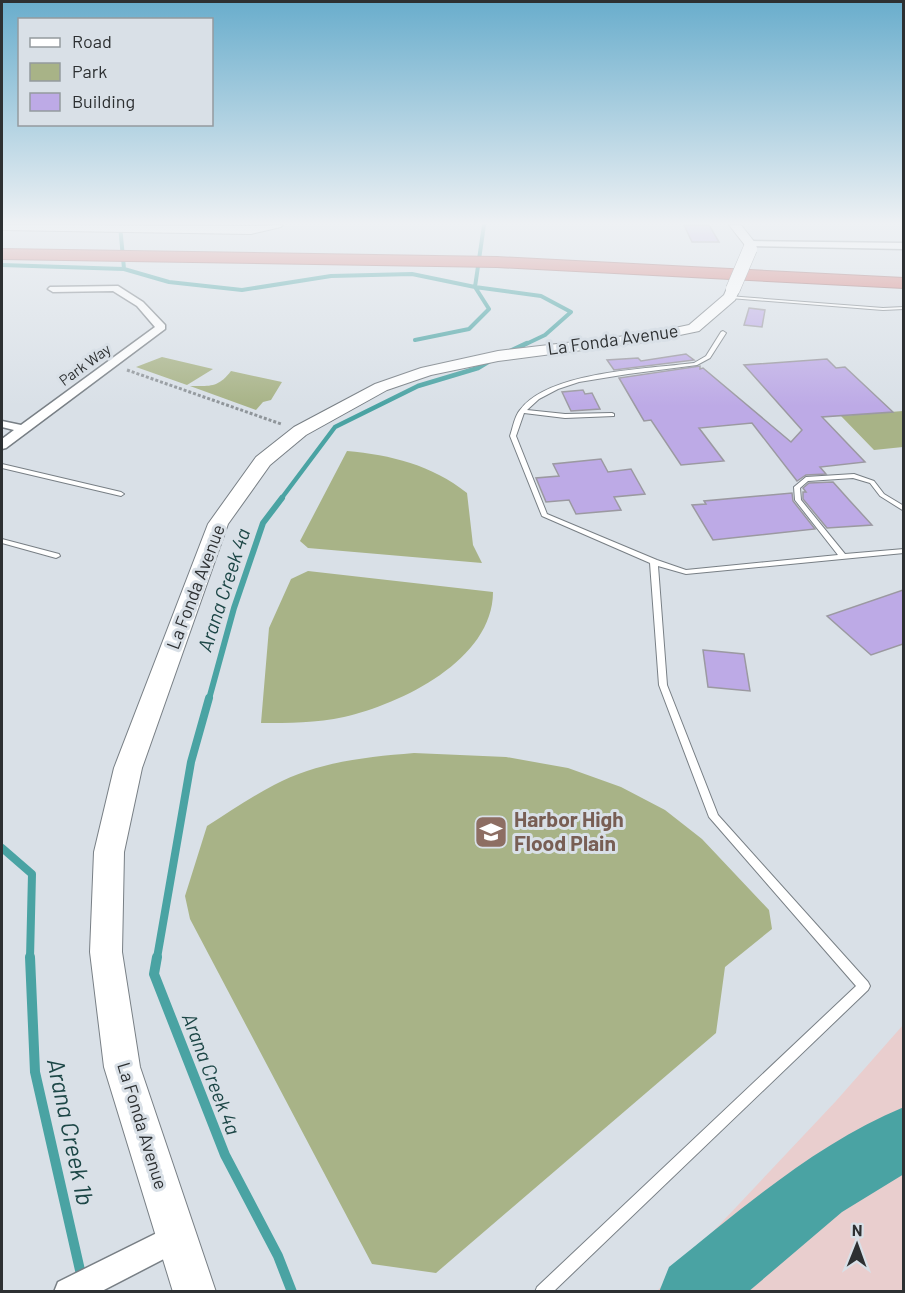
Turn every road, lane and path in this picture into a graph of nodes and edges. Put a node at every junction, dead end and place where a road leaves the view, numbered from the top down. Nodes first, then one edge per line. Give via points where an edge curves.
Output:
1 (735, 285) edge
2 (53, 289) dead end
3 (732, 293) junction
4 (903, 308) edge
5 (723, 333) dead end
6 (112, 364) junction
7 (522, 411) junction
8 (612, 414) dead end
9 (2, 424) edge
10 (23, 429) junction
11 (300, 431) junction
12 (2, 444) edge
13 (2, 466) edge
14 (121, 494) dead end
15 (903, 508) edge
16 (2, 541) edge
17 (903, 551) edge
18 (56, 556) dead end
19 (843, 557) junction
20 (654, 562) junction
21 (178, 1237) junction
22 (68, 1292) edge
23 (195, 1292) edge
24 (542, 1292) edge

1 - 3 street, La Fonda Avenue, bridge
2 - 6 street, Park Way via 115,288 140,304 161,327
3 - 4 lane
3 - 11 street, La Fonda Avenue via 694,328 427,371 381,387
5 - 7 lane via 708,357 694,364 589,378 549,390
6 - 10 street, Park Way
6 - 11 path
7 - 8 lane via 565,416
7 - 20 lane via 513,436 544,515
9 - 10 street
10 - 12 street, Park Way
11 - 21 street, La Fonda Avenue via 263,461 218,524 128,768 109,852 106,952 122,1066
13 - 14 lane
15 - 19 lane via 882,495 872,482 854,476 806,479 797,487 798,500
16 - 18 lane
17 - 19 lane
19 - 20 lane via 686,572
20 - 24 lane via 663,685 714,817 864,986
21 - 22 street
21 - 23 street, La Fonda Avenue

